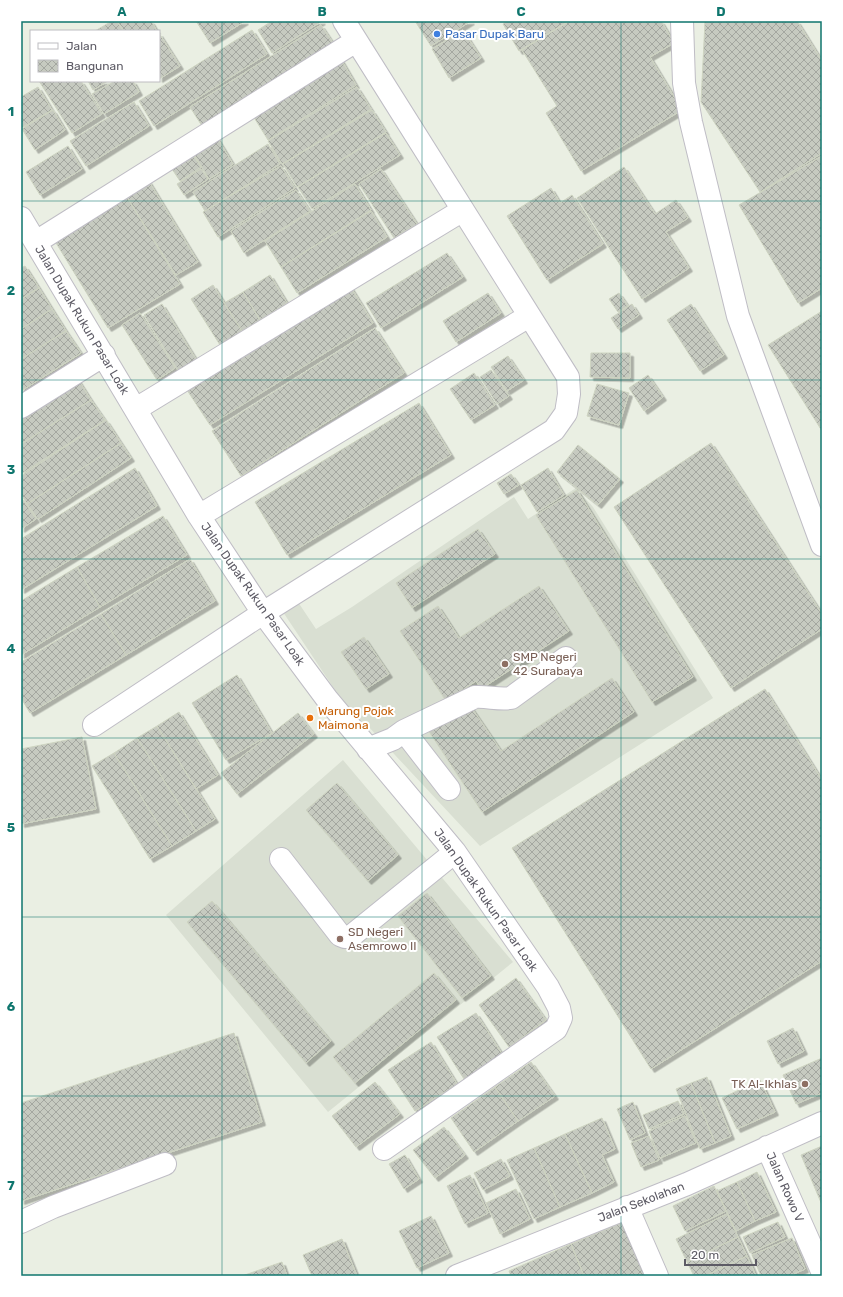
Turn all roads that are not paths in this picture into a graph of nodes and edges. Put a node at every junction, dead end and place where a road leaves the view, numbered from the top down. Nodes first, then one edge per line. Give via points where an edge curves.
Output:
1 (344, 21) edge
2 (682, 21) edge
3 (356, 41) junction
4 (462, 210) junction
5 (21, 218) edge
6 (36, 242) junction
7 (529, 316) junction
8 (104, 355) junction
9 (21, 406) edge
10 (136, 409) junction
11 (199, 516) junction
12 (822, 545) edge
13 (263, 613) junction
14 (566, 658) dead end
15 (94, 725) dead end
16 (404, 731) junction
17 (368, 749) junction
18 (448, 789) dead end
19 (454, 852) junction
20 (281, 858) dead end
21 (822, 1123) edge
22 (767, 1147) junction
23 (384, 1149) dead end
24 (165, 1164) dead end
25 (627, 1207) junction
26 (21, 1222) edge
27 (495, 1269) edge
28 (822, 1271) edge
29 (457, 1276) edge
30 (657, 1276) edge

1 - 3 street
2 - 12 street via 684,83 738,316
3 - 4 street
3 - 6 street
4 - 7 street
4 - 10 street
5 - 6 street, Jalan Dupak Rukun Pasar Loak
6 - 8 street, Jalan Dupak Rukun Pasar Loak
7 - 11 street
7 - 13 street via 568,377 566,413 554,430
8 - 9 street
8 - 10 street, Jalan Dupak Rukun Pasar Loak
10 - 11 street, Jalan Dupak Rukun Pasar Loak
11 - 13 street, Jalan Dupak Rukun Pasar Loak
13 - 15 street
13 - 17 street, Jalan Dupak Rukun Pasar Loak
14 - 16 street via 511,698 475,697
16 - 17 street
16 - 18 street
17 - 19 street, Jalan Dupak Rukun Pasar Loak via 420,808
19 - 20 street via 346,937 340,935
19 - 23 street, Jalan Dupak Rukun Pasar Loak via 548,987 559,1008 561,1018 556,1029
21 - 22 street, Jalan Sekolahan
22 - 25 street, Jalan Sekolahan via 686,1184
22 - 28 street, Jalan Rowo V
24 - 26 street
25 - 27 street, Jalan Sekolahan
25 - 30 street
27 - 29 street, Jalan Sekolahan

